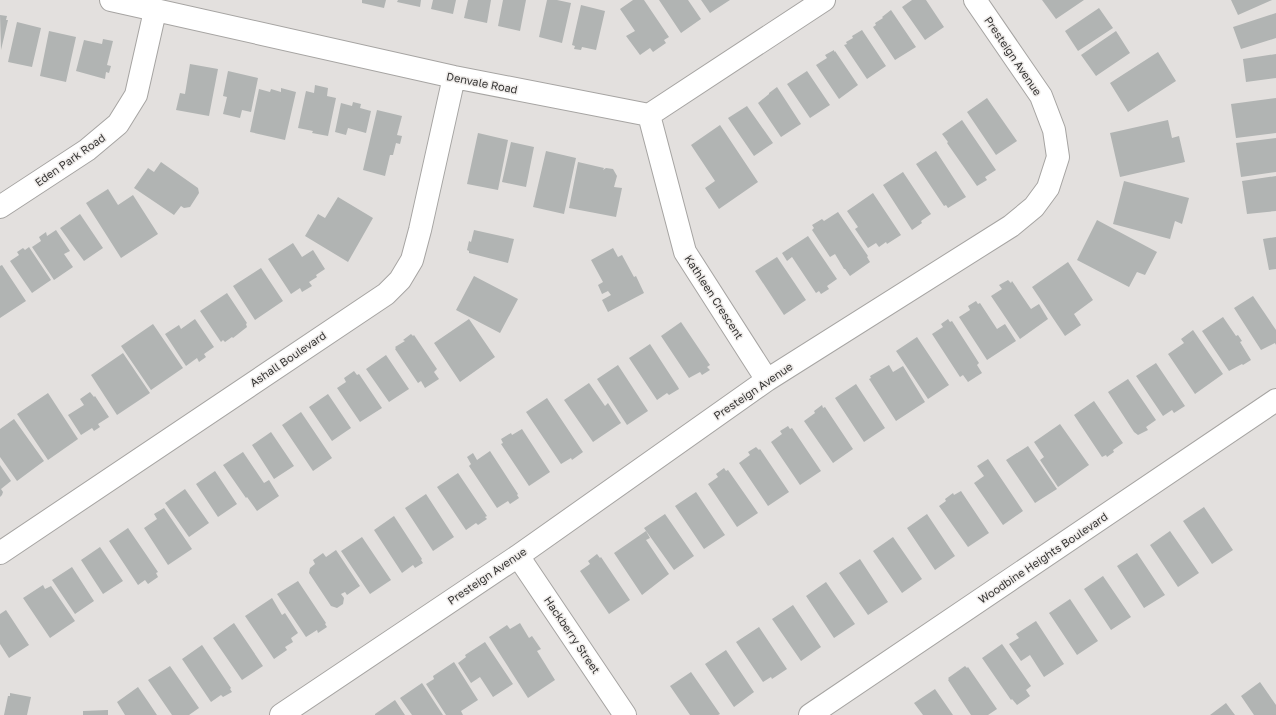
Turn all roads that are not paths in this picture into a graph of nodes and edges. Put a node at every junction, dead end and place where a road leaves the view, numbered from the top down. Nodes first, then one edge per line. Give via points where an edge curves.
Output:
1 (111, 0) edge
2 (824, 0) edge
3 (975, 0) edge
4 (155, 11) junction
5 (454, 78) junction
6 (649, 115) junction
7 (0, 207) edge
8 (767, 380) junction
9 (1276, 400) edge
10 (0, 553) edge
11 (518, 556) junction
12 (282, 715) edge
13 (626, 715) edge
14 (810, 715) edge

1 - 4 street, Denvale Road
2 - 6 street
3 - 8 street, Presteign Avenue via 1041,96 1054,130 1058,157 1048,188 1034,207 1011,226
4 - 5 street, Denvale Road
4 - 7 street, Eden Park Road via 136,94 118,124 87,150
5 - 6 street, Denvale Road
5 - 10 street, Ashall Boulevard via 412,260 400,280 386,294
6 - 8 street, Kathleen Crescent via 685,252
8 - 11 street, Presteign Avenue
9 - 14 street, Woodbine Heights Boulevard
11 - 12 street, Presteign Avenue
11 - 13 street, Hackberry Street

